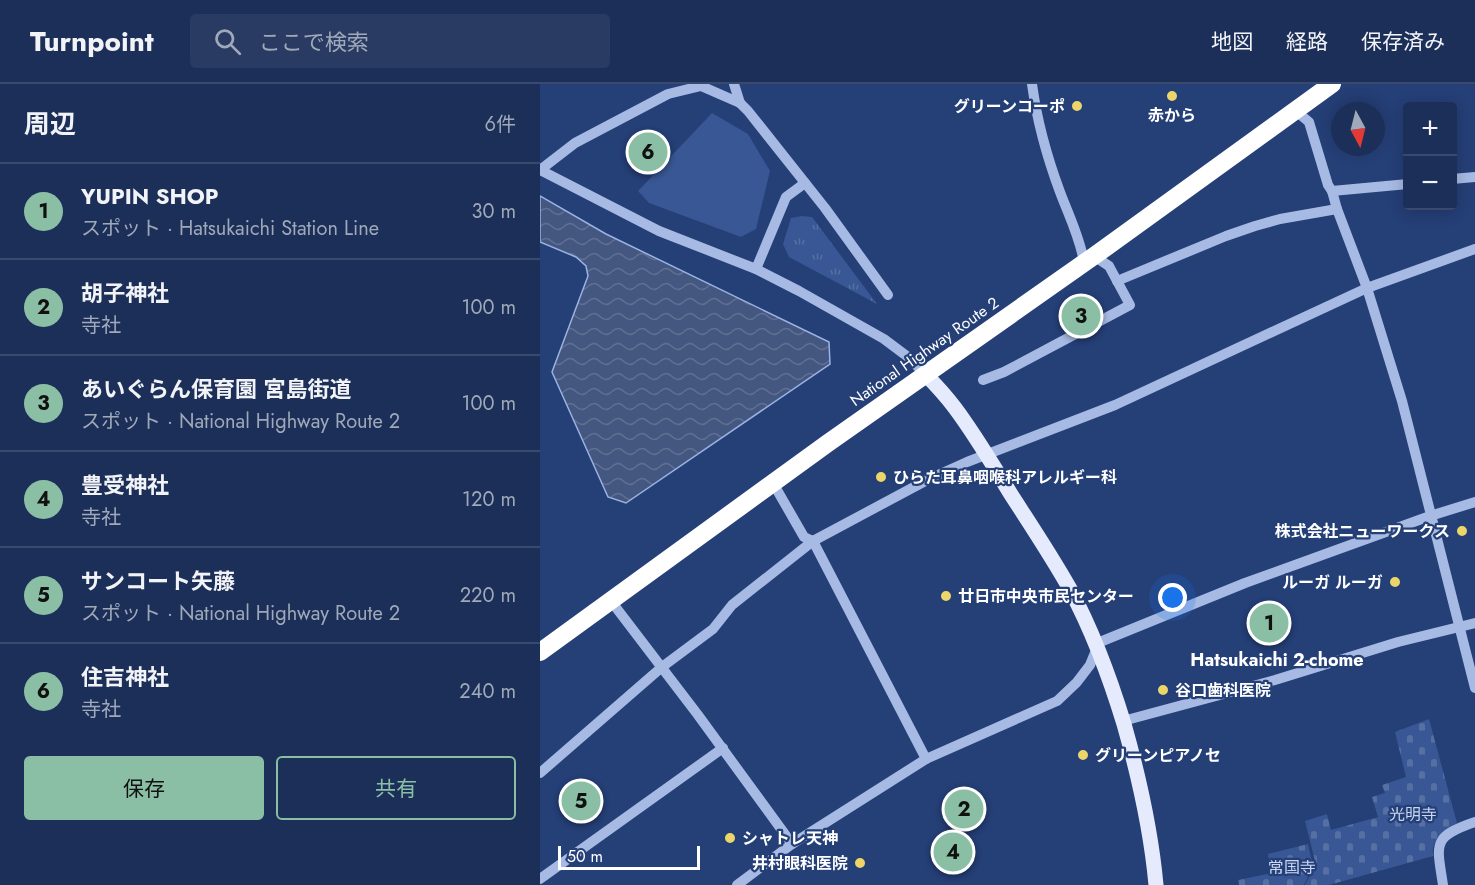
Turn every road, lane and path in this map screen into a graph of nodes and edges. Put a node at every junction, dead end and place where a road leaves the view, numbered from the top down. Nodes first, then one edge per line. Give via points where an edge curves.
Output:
1 (734, 84) edge
2 (1032, 84) edge
3 (1323, 87) edge
4 (740, 103) junction
5 (1296, 111) junction
6 (540, 170) edge
7 (1475, 177) edge
8 (1457, 179) edge
9 (805, 183) junction
10 (1403, 184) edge
11 (1332, 191) junction
12 (1336, 209) junction
13 (1475, 249) edge
14 (1089, 259) junction
15 (756, 269) junction
16 (1118, 281) junction
17 (1367, 288) junction
18 (888, 295) dead end
19 (926, 374) junction
20 (983, 380) dead end
21 (986, 454) junction
22 (773, 483) junction
23 (1475, 502) edge
24 (1430, 516) junction
25 (813, 541) junction
26 (611, 601) junction
27 (1475, 623) edge
28 (1460, 626) junction
29 (1096, 646) junction
30 (540, 652) edge
31 (662, 667) junction
32 (1475, 688) edge
33 (1123, 721) junction
34 (723, 748) junction
35 (926, 759) junction
36 (540, 773) edge
37 (1475, 822) edge
38 (792, 844) junction
39 (540, 879) edge
40 (737, 885) edge
41 (1155, 885) edge
42 (1443, 885) edge

1 - 4 street
2 - 14 street via 1050,163
3 - 5 highway, National Highway Route 2
4 - 6 street via 701,86 668,94 575,143
4 - 9 street
5 - 11 street via 1309,122
5 - 14 highway, National Highway Route 2
6 - 15 street via 659,231
7 - 8 street
9 - 15 street via 786,197
9 - 18 street
10 - 11 street
11 - 12 street
12 - 16 street via 1255,226
12 - 17 street
13 - 17 street
14 - 16 street via 1109,266
14 - 19 highway, National Highway Route 2
15 - 19 street via 875,334
16 - 20 street via 1130,305
17 - 21 street via 1115,405
17 - 24 street via 1402,401
19 - 21 main road
19 - 22 highway, National Highway Route 2
21 - 25 street via 929,479
21 - 29 main road via 1070,590
22 - 25 street via 804,537
22 - 26 highway, National Highway Route 2
23 - 24 street
24 - 28 street
24 - 29 street via 1235,587
25 - 31 street via 732,605 713,629
25 - 35 street
26 - 30 highway, National Highway Route 2
26 - 31 street
27 - 28 street
28 - 32 street
28 - 33 street
29 - 33 main road
29 - 35 street via 1084,674 1057,701
31 - 34 street
31 - 36 street
33 - 41 main road via 1149,827
34 - 38 street
34 - 39 street
35 - 38 street
37 - 42 street via 1454,830 1440,842
38 - 40 street

